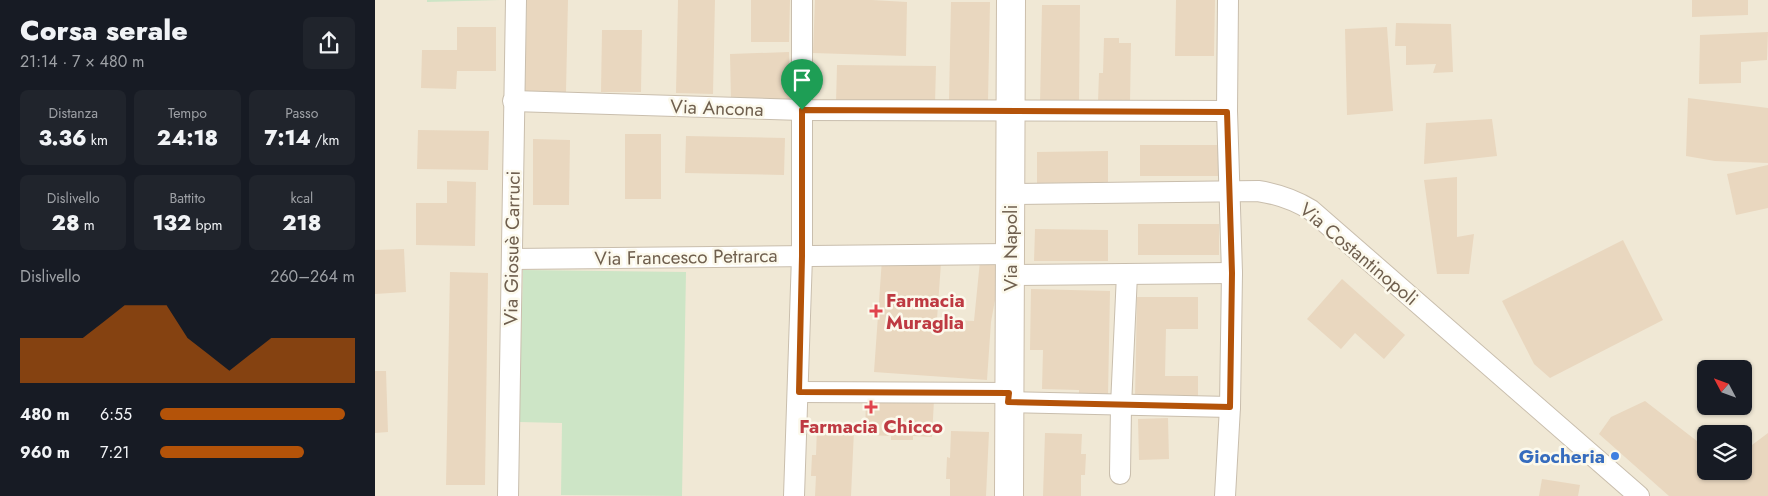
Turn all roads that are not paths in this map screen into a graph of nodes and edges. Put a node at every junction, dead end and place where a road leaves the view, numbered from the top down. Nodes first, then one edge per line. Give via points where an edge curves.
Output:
1 (516, 0) edge
2 (802, 0) edge
3 (1011, 0) edge
4 (1228, 0) edge
5 (513, 101) junction
6 (802, 110) junction
7 (1011, 111) junction
8 (1227, 112) junction
9 (1229, 191) junction
10 (1010, 194) junction
11 (802, 256) junction
12 (511, 259) junction
13 (1009, 264) junction
14 (1232, 273) junction
15 (1127, 274) junction
16 (799, 392) junction
17 (1009, 397) junction
18 (1121, 406) junction
19 (1230, 407) junction
20 (1120, 474) dead end
21 (508, 496) edge
22 (794, 496) edge
23 (1009, 496) edge
24 (1225, 496) edge
25 (1639, 496) edge

1 - 5 street, Via Giosuè Carruci
2 - 6 street
3 - 7 main road, Via Napoli
4 - 8 street
5 - 6 street, Via Ancona
5 - 12 street, Via Giosuè Carruci
6 - 7 street, Via Ancona
6 - 11 street
7 - 8 street, Via Ancona
7 - 10 main road, Via Napoli
8 - 9 street
9 - 10 street, Via Costantinopoli
9 - 14 street
9 - 25 street, Via Costantinopoli via 1276,194 1311,210
10 - 13 main road, Via Napoli
11 - 12 street, Via Francesco Petrarca
11 - 13 street, Via Francesco Petrarca
11 - 16 street
12 - 21 street, Via Giosuè Carruci
13 - 15 street, Via Francesco Petrarca
13 - 17 main road, Via Napoli
14 - 15 street, Via Francesco Petrarca
14 - 19 street
15 - 18 street
16 - 17 street
16 - 22 street
17 - 18 street
17 - 23 main road, Via Napoli
18 - 19 street
18 - 20 street
19 - 24 street

